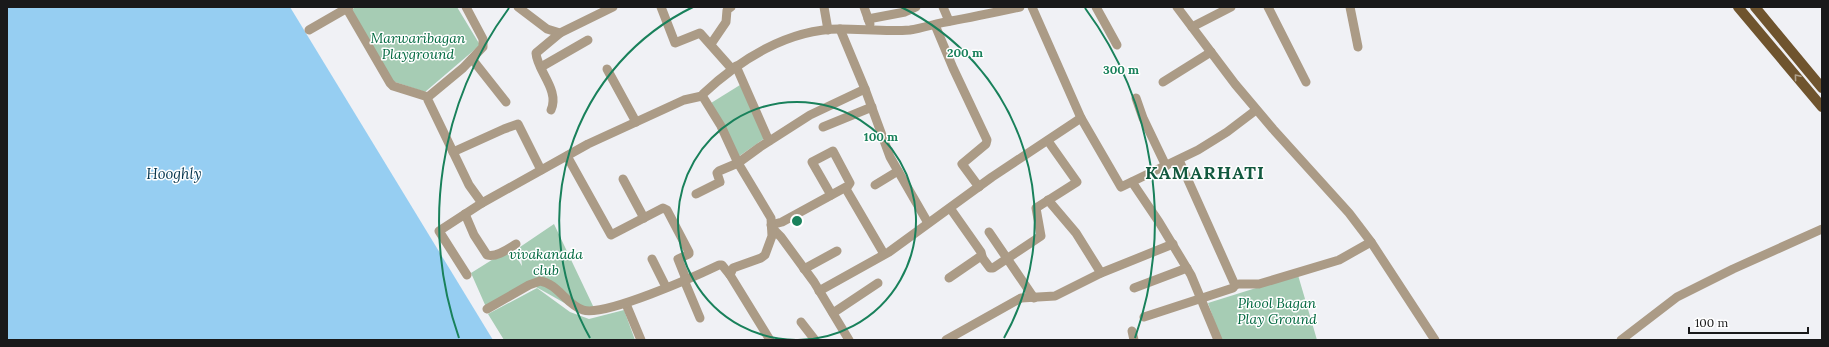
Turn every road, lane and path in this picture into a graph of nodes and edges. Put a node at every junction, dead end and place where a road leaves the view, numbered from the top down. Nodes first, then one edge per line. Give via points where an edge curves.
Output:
1 (466, 7) edge
2 (518, 7) edge
3 (613, 7) edge
4 (661, 7) edge
5 (824, 7) edge
6 (864, 7) edge
7 (916, 7) edge
8 (943, 7) edge
9 (1020, 7) edge
10 (1032, 7) edge
11 (1096, 7) edge
12 (1177, 7) edge
13 (1230, 7) edge
14 (1268, 7) edge
15 (1350, 7) edge
16 (1738, 7) edge
17 (1755, 7) edge
18 (348, 8) edge
19 (729, 8) edge
20 (868, 19) junction
21 (949, 21) junction
22 (935, 25) junction
23 (1192, 27) junction
24 (840, 29) junction
25 (309, 30) dead end
26 (828, 30) junction
27 (873, 31) junction
28 (560, 33) junction
29 (588, 40) dead end
30 (711, 44) junction
31 (1117, 45) dead end
32 (1358, 47) dead end
33 (1211, 52) junction
34 (472, 59) junction
35 (541, 67) junction
36 (734, 68) junction
37 (607, 69) dead end
38 (1163, 82) dead end
39 (1306, 82) dead end
40 (1822, 88) edge
41 (866, 89) junction
42 (702, 96) junction
43 (428, 97) junction
44 (1136, 98) dead end
45 (506, 102) dead end
46 (872, 107) junction
47 (1822, 107) edge
48 (551, 110) dead end
49 (1256, 110) junction
50 (1081, 118) junction
51 (636, 122) junction
52 (823, 127) dead end
53 (769, 141) junction
54 (1048, 141) junction
55 (453, 152) junction
56 (567, 156) junction
57 (1180, 160) junction
58 (738, 164) junction
59 (1166, 166) junction
60 (541, 170) junction
61 (898, 171) junction
62 (623, 179) dead end
63 (1132, 182) junction
64 (875, 185) dead end
65 (846, 187) junction
66 (979, 187) junction
67 (696, 194) dead end
68 (831, 195) junction
69 (1048, 200) junction
70 (482, 203) junction
71 (950, 208) junction
72 (465, 214) junction
73 (644, 218) junction
74 (928, 223) junction
75 (772, 227) junction
76 (1822, 229) edge
77 (989, 232) dead end
78 (1371, 242) junction
79 (516, 244) dead end
80 (1173, 244) junction
81 (837, 251) dead end
82 (884, 254) junction
83 (982, 256) junction
84 (1007, 258) junction
85 (652, 259) dead end
86 (1187, 268) junction
87 (804, 269) junction
88 (1101, 273) junction
89 (467, 275) dead end
90 (730, 275) junction
91 (949, 278) dead end
92 (685, 280) junction
93 (878, 283) dead end
94 (1236, 286) junction
95 (666, 287) junction
96 (1134, 288) dead end
97 (819, 291) junction
98 (1034, 298) junction
99 (1202, 299) junction
100 (626, 304) junction
101 (487, 309) dead end
102 (833, 313) junction
103 (1144, 317) dead end
104 (700, 318) dead end
105 (801, 322) dead end
106 (641, 340) edge
107 (770, 340) edge
108 (815, 340) edge
109 (849, 340) edge
110 (946, 340) edge
111 (1218, 340) edge
112 (1435, 340) edge
113 (1620, 340) edge

1 - 34 street via 484,42 483,47
2 - 28 street via 547,28
3 - 28 street
4 - 30 street via 675,42 699,32
5 - 26 street
6 - 20 street
7 - 20 street via 905,12
8 - 21 street
9 - 21 street
10 - 50 street
11 - 31 street
12 - 23 street
13 - 23 street
14 - 39 street
15 - 32 street
47 -> 16 main road
17 - 40 main road
18 - 25 street
18 - 43 street via 390,83
19 - 30 street via 726,22
20 - 27 street
21 - 22 street
22 - 27 street via 910,30
22 - 66 street via 987,140 986,144 962,164
23 - 33 street
24 - 26 street
24 - 27 street
24 - 41 street
26 - 36 street via 817,31 762,50
28 - 35 street via 536,52
29 - 35 street
30 - 36 street
33 - 38 street
33 - 49 street
34 - 43 street
34 - 45 street
35 - 48 street via 550,89
36 - 42 street
36 - 53 street
37 - 51 street
41 - 46 street
41 - 53 street via 810,114
42 - 51 street via 684,100
42 - 58 street via 721,126
43 - 55 street
44 - 59 street
46 - 52 street
46 - 61 street via 890,157
49 - 57 street via 1227,132
49 - 78 street via 1338,200
50 - 54 street
50 - 63 street via 1120,186
51 - 56 street
53 - 58 street
54 - 66 street
54 - 69 street via 1077,180
55 - 60 street via 518,124
55 - 70 street via 469,185
56 - 60 street
56 - 73 street via 610,234
57 - 59 street
57 - 94 street
58 - 67 street via 719,171 717,173 720,182
58 - 75 street via 768,212
59 - 63 street
60 - 70 street
61 - 64 street
61 - 74 street
62 - 73 street
63 - 80 street
65 - 68 street
65 - 68 street via 850,183 832,151 812,162
65 - 82 street
66 - 71 street
68 - 75 street
69 - 84 street via 1035,211 1040,236
69 - 88 street via 1076,233
70 - 72 street
71 - 74 street
71 - 83 street
72 - 79 street via 474,236 486,255 498,254
72 - 89 street via 439,231
73 - 92 street via 663,208 667,210 689,253 678,259
74 - 82 street
75 - 87 street
75 - 90 street via 764,257 733,268
76 - 113 street via 1677,297
77 - 84 street
78 - 94 street via 1339,260 1259,284
78 - 112 street
80 - 86 street
80 - 88 street
81 - 87 street
82 - 97 street
83 - 84 street via 991,268
83 - 91 street
84 - 98 street
85 - 95 street
86 - 96 street
86 - 99 street
87 - 97 street
88 - 98 street via 1055,296
90 - 92 street via 722,265 718,265
90 - 107 street
92 - 95 street
92 - 104 street
93 - 102 street
94 - 99 street
95 - 100 street
97 - 102 street
98 - 110 street via 1021,298
99 - 103 street
99 - 111 street
100 - 101 street via 585,311 552,286 540,281
100 - 106 street
102 - 109 street
105 - 108 street

